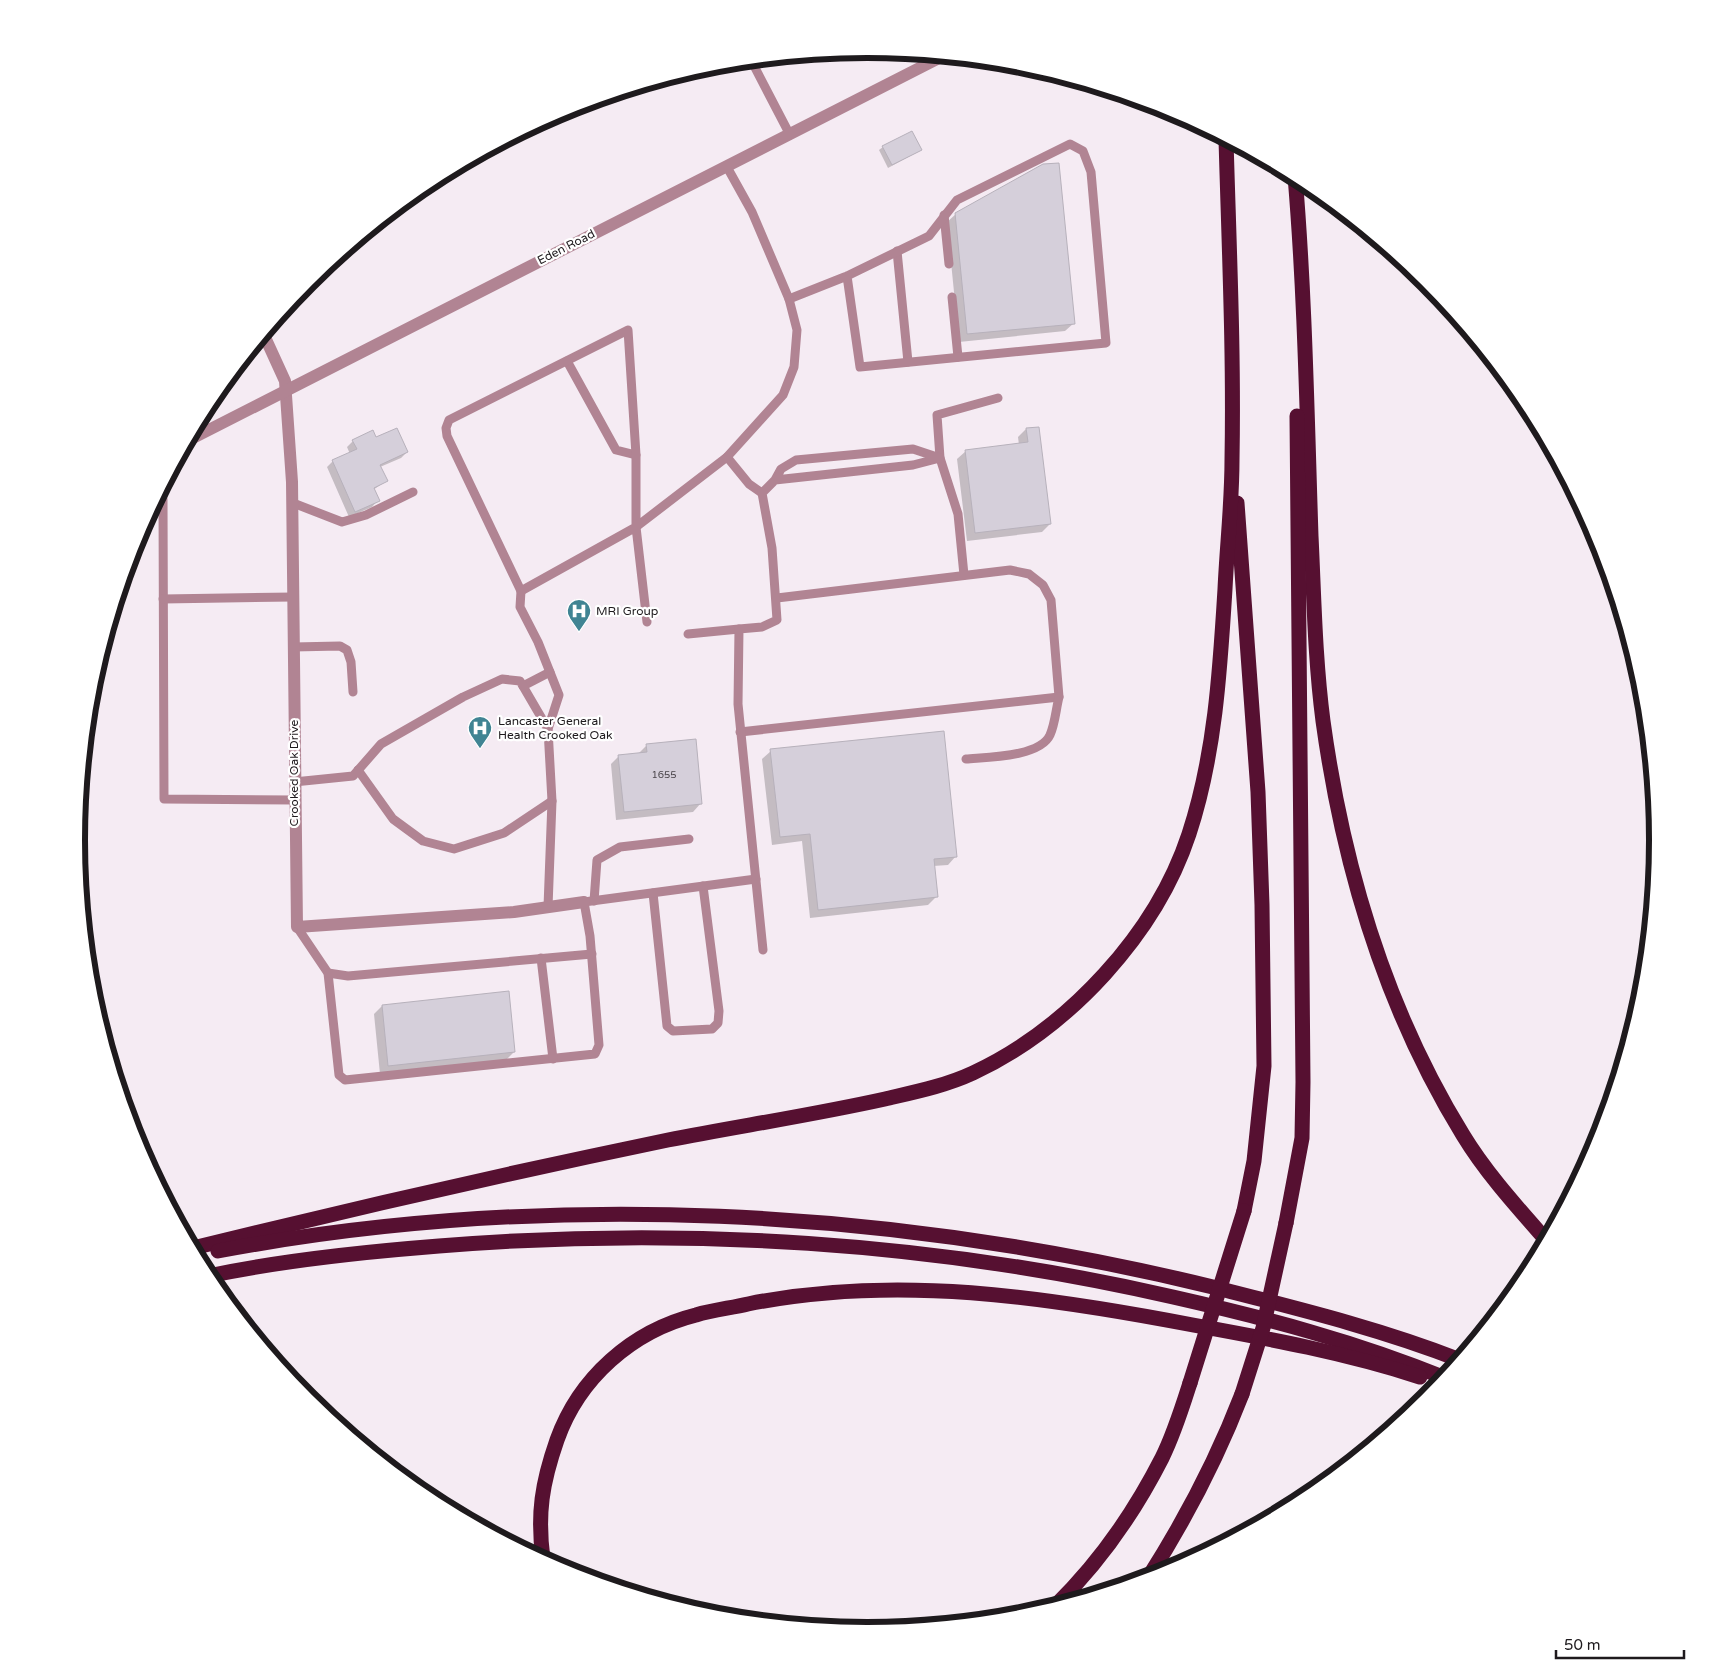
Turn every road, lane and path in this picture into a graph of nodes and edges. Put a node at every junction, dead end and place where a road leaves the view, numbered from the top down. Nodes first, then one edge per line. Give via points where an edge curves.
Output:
1 (934, 60) edge
2 (754, 66) edge
3 (790, 135) junction
4 (1226, 144) edge
5 (727, 167) junction
6 (1294, 184) edge
7 (1294, 184) edge
8 (944, 215) junction
9 (898, 251) junction
10 (949, 264) dead end
11 (847, 276) junction
12 (952, 298) dead end
13 (789, 299) junction
14 (267, 340) edge
15 (958, 357) junction
16 (567, 361) junction
17 (908, 362) junction
18 (286, 388) junction
19 (998, 398) dead end
20 (199, 435) edge
21 (636, 455) junction
22 (727, 457) junction
23 (940, 458) junction
24 (1232, 462) junction
25 (775, 480) junction
26 (413, 492) dead end
27 (762, 493) junction
28 (163, 501) edge
29 (292, 502) junction
30 (636, 527) junction
31 (964, 575) junction
32 (521, 591) junction
33 (293, 597) junction
34 (777, 598) junction
35 (163, 599) junction
36 (647, 622) dead end
37 (739, 629) junction
38 (688, 634) dead end
39 (294, 647) junction
40 (550, 672) junction
41 (523, 686) junction
42 (353, 692) dead end
43 (1059, 697) junction
44 (548, 729) junction
45 (740, 732) junction
46 (966, 759) dead end
47 (358, 770) junction
48 (294, 782) junction
49 (294, 800) junction
50 (552, 800) junction
51 (689, 839) dead end
52 (756, 878) junction
53 (703, 886) junction
54 (653, 893) junction
55 (589, 902) junction
56 (548, 908) junction
57 (297, 927) junction
58 (763, 950) dead end
59 (592, 954) junction
60 (542, 958) junction
61 (328, 973) junction
62 (553, 1058) junction
63 (1543, 1236) edge
64 (199, 1246) edge
65 (204, 1254) edge
66 (217, 1275) edge
67 (1454, 1358) edge
68 (1438, 1375) edge
69 (1432, 1381) edge
70 (542, 1551) edge
71 (1154, 1568) edge
72 (1062, 1598) edge

1 - 3 street, Eden Road
2 - 3 lane
3 - 5 street, Eden Road
4 - 24 highway
5 - 13 lane via 752,212
5 - 18 street, Eden Road
6 - 71 highway, bridge via 1302,1138 1263,1328 1242,1394 1227,1433 1191,1506
7 - 63 highway via 1316,642 1323,719 1349,858 1391,991 1444,1101 1464,1137
8 - 9 lane via 929,236
8 - 10 lane
8 - 15 lane via 957,200 1070,144 1083,151 1091,172 1106,343
9 - 11 lane
9 - 17 lane
11 - 13 lane
11 - 17 lane via 860,367
12 - 15 lane
13 - 22 lane via 796,330 794,367 783,394
14 - 18 street, Crooked Oak Drive via 280,366
15 - 17 lane
16 - 21 lane via 616,450
16 - 21 lane via 628,330
16 - 32 lane via 449,420 446,428
18 - 20 street, Eden Road
18 - 29 street, Crooked Oak Drive
19 - 23 lane via 939,413
21 - 30 lane
22 - 27 lane via 749,484
22 - 30 lane
23 - 25 lane via 913,465
23 - 25 lane via 913,449 814,457 796,460 781,469
23 - 31 lane via 958,514
24 - 64 highway via 1214,720 1190,832 1153,915 1088,991 1035,1037 972,1074 929,1088 858,1105 651,1144
24 - 72 highway, bridge via 1242,540 1262,905 1264,1066 1254,1161 1244,1211 1190,1383 1163,1456 1142,1494 1094,1563
25 - 27 lane
26 - 29 lane via 366,515 342,522
27 - 34 lane
28 - 35 lane
29 - 33 street, Crooked Oak Drive
30 - 32 lane
30 - 36 lane
31 - 34 lane
31 - 43 lane via 1010,570 1029,574 1042,585 1051,600
32 - 40 lane via 520,608
33 - 35 lane
33 - 39 street, Crooked Oak Drive
34 - 37 lane via 777,620
35 - 49 lane via 164,799
37 - 38 lane
37 - 45 lane
39 - 42 lane via 340,646 347,650 352,662
39 - 48 street, Crooked Oak Drive
40 - 41 lane
40 - 44 lane via 559,695
41 - 44 lane
41 - 47 lane via 520,681 502,679 381,744
43 - 45 lane
43 - 46 lane via 1049,738 1037,747 1018,754
44 - 50 lane
45 - 52 lane
47 - 48 lane via 353,776
47 - 50 lane via 393,819 423,841 454,849 504,833
48 - 49 street, Crooked Oak Drive
49 - 57 street, Crooked Oak Drive
50 - 56 lane
51 - 55 lane via 620,847 597,860
52 - 53 lane
52 - 58 lane
53 - 54 lane
53 - 54 lane via 719,1011 718,1023 712,1029 672,1031 668,1026
54 - 55 lane
55 - 56 street
55 - 59 lane
56 - 57 street via 412,921
57 - 61 lane
59 - 60 lane
59 - 62 lane via 600,1044 595,1054
60 - 61 lane via 348,976
60 - 62 lane
61 - 62 lane via 339,1075 345,1080
65 - 67 highway via 371,1229 552,1215 613,1214 834,1223 964,1238 1129,1266 1327,1315
66 - 68 highway via 320,1258 470,1243 628,1237 798,1243 973,1261 1119,1284 1332,1337
69 - 70 highway via 1372,1362 1296,1344 1119,1311 995,1294 906,1289 850,1290 778,1298 674,1322 634,1342 590,1380 567,1414 550,1459 539,1517

